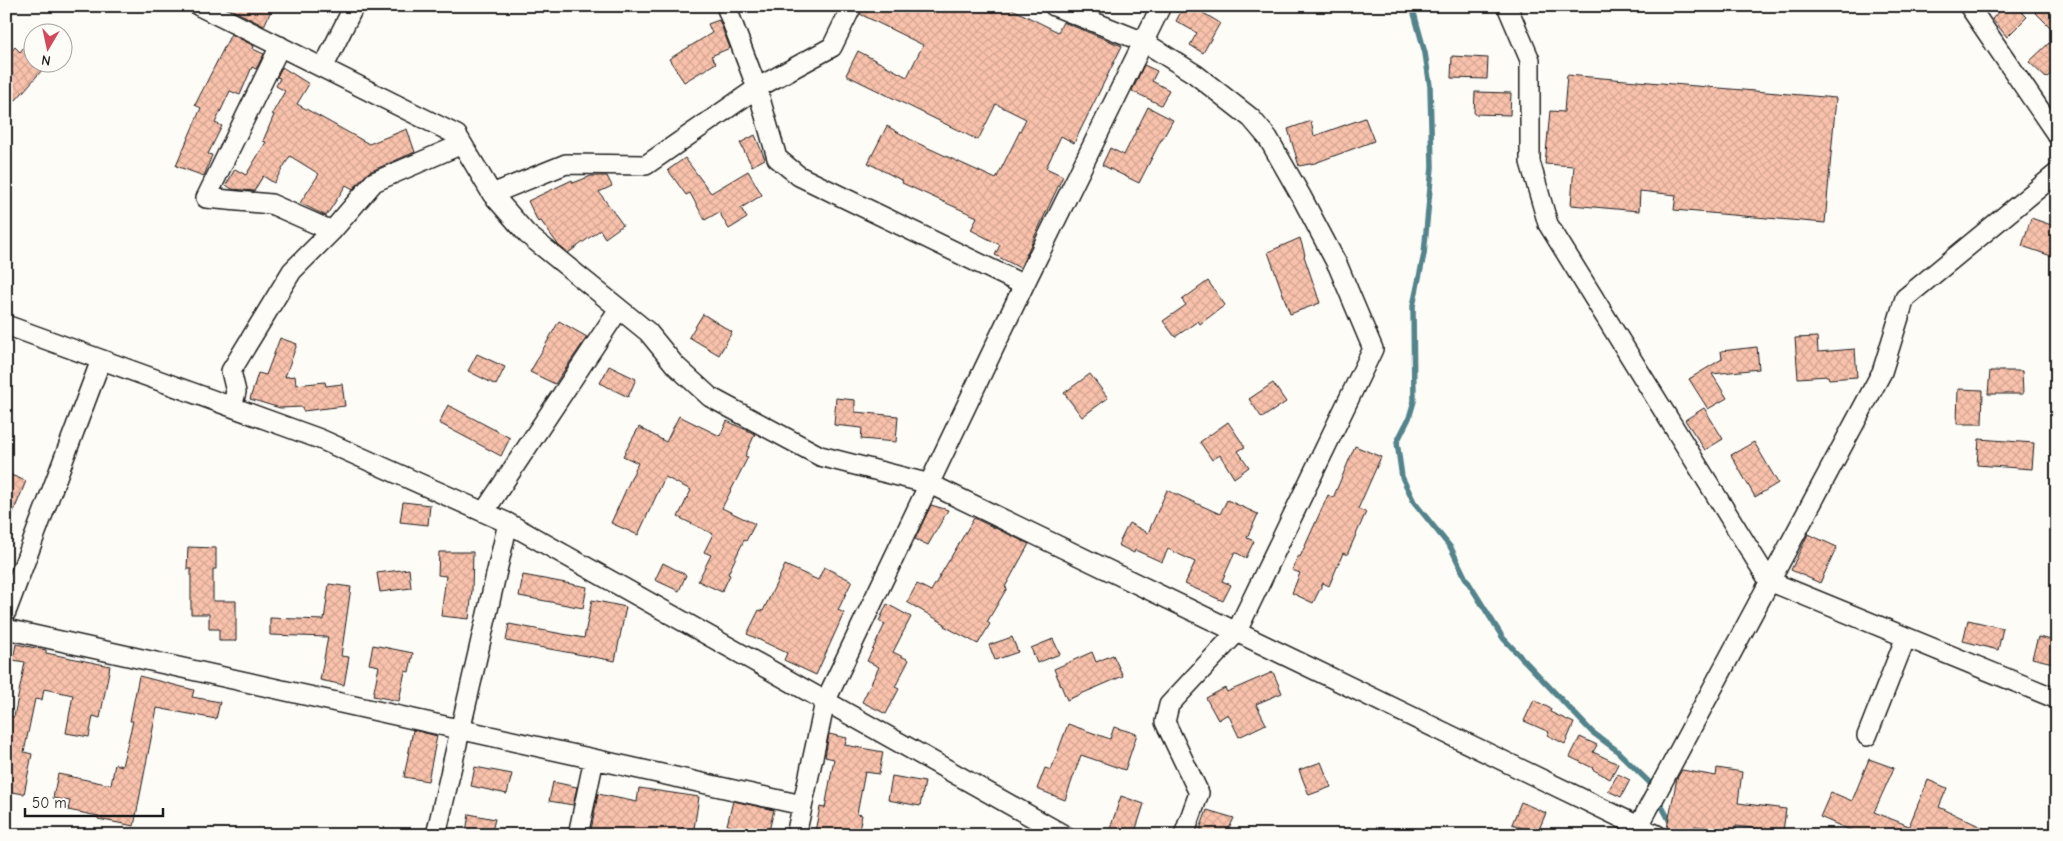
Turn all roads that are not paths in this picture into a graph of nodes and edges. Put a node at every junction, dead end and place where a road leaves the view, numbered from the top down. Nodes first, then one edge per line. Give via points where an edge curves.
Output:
1 (199, 6) edge
2 (354, 6) edge
3 (726, 6) edge
4 (852, 6) edge
5 (1054, 6) edge
6 (1161, 6) edge
7 (1507, 6) edge
8 (1969, 6) edge
9 (1144, 42) junction
10 (280, 46) junction
11 (323, 68) junction
12 (756, 88) junction
13 (2057, 135) edge
14 (462, 144) junction
15 (2057, 173) edge
16 (492, 194) junction
17 (332, 231) junction
18 (1024, 285) junction
19 (619, 309) junction
20 (6, 325) edge
21 (101, 360) junction
22 (232, 407) junction
23 (930, 484) junction
24 (484, 512) junction
25 (508, 523) junction
26 (1770, 581) junction
27 (6, 612) edge
28 (6, 629) edge
29 (1236, 633) junction
30 (1906, 637) junction
31 (2057, 698) edge
32 (825, 702) junction
33 (459, 729) junction
34 (1866, 736) dead end
35 (594, 759) junction
36 (802, 805) junction
37 (1636, 829) edge
38 (436, 835) edge
39 (578, 835) edge
40 (796, 835) edge
41 (1064, 835) edge
42 (1184, 835) edge
43 (1657, 835) edge

1 - 10 street
2 - 11 street
3 - 12 street
4 - 12 street via 832,47
5 - 9 street
6 - 9 street
7 - 26 street via 1530,60 1530,162 1548,224
8 - 13 street
9 - 18 street
9 - 29 street via 1195,74 1251,118 1268,138 1338,266 1374,349
10 - 11 street
10 - 17 street via 206,198 271,204
11 - 14 street via 456,135
12 - 16 street via 646,165 566,164
12 - 18 street via 777,158 799,176
14 - 16 street
14 - 17 street via 374,182
15 - 26 street via 1905,298 1882,372
16 - 19 street via 527,234
17 - 22 street via 292,271 231,371 236,392
18 - 23 street
19 - 23 street via 648,332 675,365 710,398 820,456
19 - 24 street
20 - 21 street
21 - 22 street
21 - 27 street
22 - 24 street via 320,439
23 - 29 street
23 - 32 street
24 - 25 street
25 - 32 street
25 - 33 street
26 - 30 street
26 - 37 street
28 - 33 street
29 - 37 street
29 - 42 street via 1169,705 1164,722 1199,793
30 - 31 street
30 - 34 street
32 - 36 street
32 - 41 street
33 - 35 street
33 - 38 street
35 - 36 street
35 - 39 street
36 - 40 street
37 - 43 street

